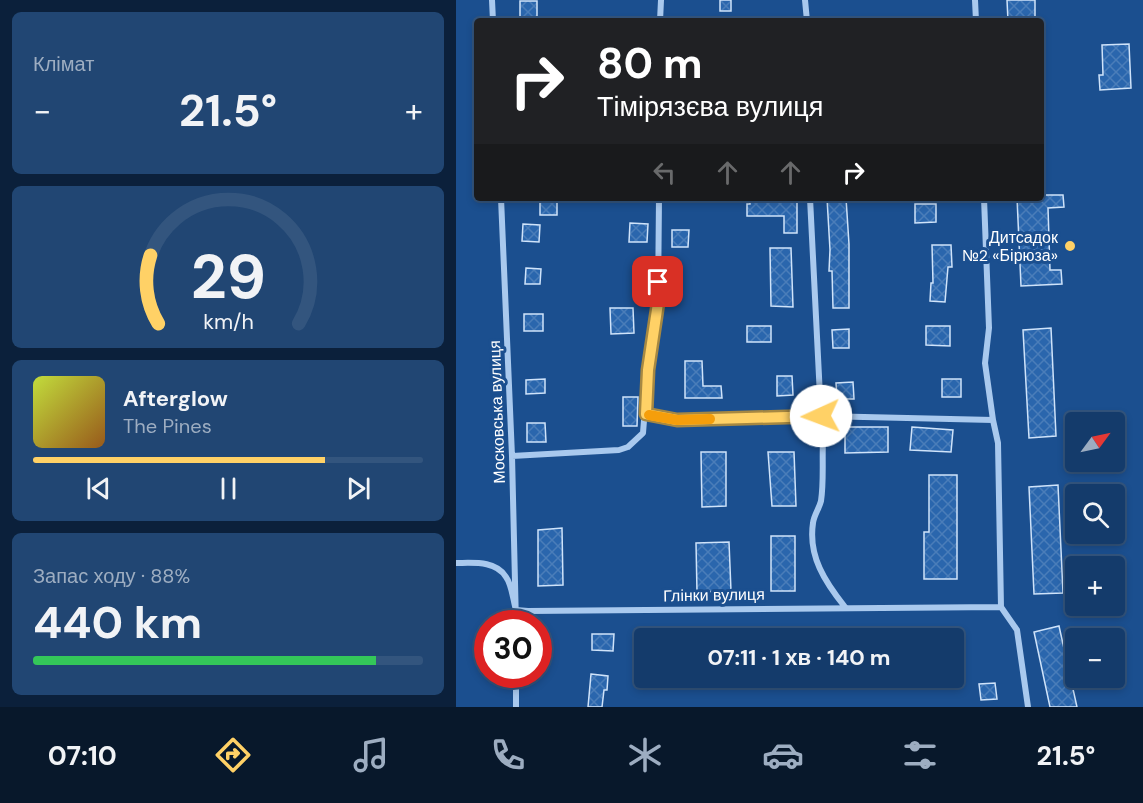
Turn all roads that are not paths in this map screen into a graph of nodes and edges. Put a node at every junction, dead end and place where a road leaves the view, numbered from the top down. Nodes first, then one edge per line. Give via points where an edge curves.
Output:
1 (492, 0) edge
2 (661, 0) edge
3 (805, 0) edge
4 (975, 0) edge
5 (493, 18) edge
6 (660, 18) edge
7 (807, 18) edge
8 (976, 18) edge
9 (501, 201) edge
10 (659, 201) edge
11 (810, 201) edge
12 (984, 201) edge
13 (646, 414) junction
14 (821, 416) junction
15 (993, 420) junction
16 (823, 441) dead end
17 (512, 456) junction
18 (456, 563) edge
19 (845, 607) junction
20 (1001, 607) junction
21 (516, 610) joint
22 (552, 611) edge
23 (516, 688) edge
24 (516, 707) edge
25 (1028, 707) edge

1 - 5 street
2 - 6 street
3 - 7 street
4 - 8 street
9 - 17 street, Московська вулиця
10 - 13 street via 658,303
11 - 14 street
12 - 15 street via 989,328 986,363
13 - 14 street via 677,420
13 - 17 street via 644,433 619,450
14 - 15 street
15 - 20 street via 998,443
16 - 19 street via 821,501 813,520 812,538 826,584
17 - 21 street, Московська вулиця
18 - 21 street via 479,563 499,570 506,577
19 - 20 street, Глінки вулиця
19 - 22 street, Глінки вулиця
20 - 25 street via 1017,630
23 - 24 street

